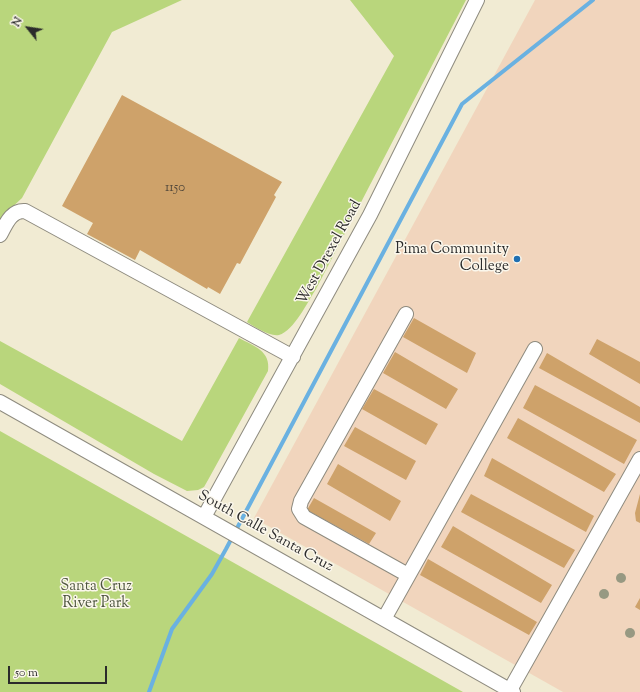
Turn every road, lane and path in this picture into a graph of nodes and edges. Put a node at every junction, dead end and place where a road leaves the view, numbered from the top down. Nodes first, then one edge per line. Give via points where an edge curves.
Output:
1 (478, 0) edge
2 (0, 235) edge
3 (406, 314) dead end
4 (535, 349) dead end
5 (293, 357) junction
6 (0, 402) edge
7 (640, 459) edge
8 (204, 517) junction
9 (408, 575) junction
10 (384, 619) junction
11 (512, 691) edge

1 - 5 street, West Drexel Road via 370,215
2 - 5 street via 12,215 25,211
3 - 9 street via 301,501 299,509 304,517
4 - 9 street
5 - 8 street, West Drexel Road
6 - 8 street, South Calle Santa Cruz
7 - 11 street
8 - 10 street, South Calle Santa Cruz
9 - 10 street
10 - 11 street, South Calle Santa Cruz

